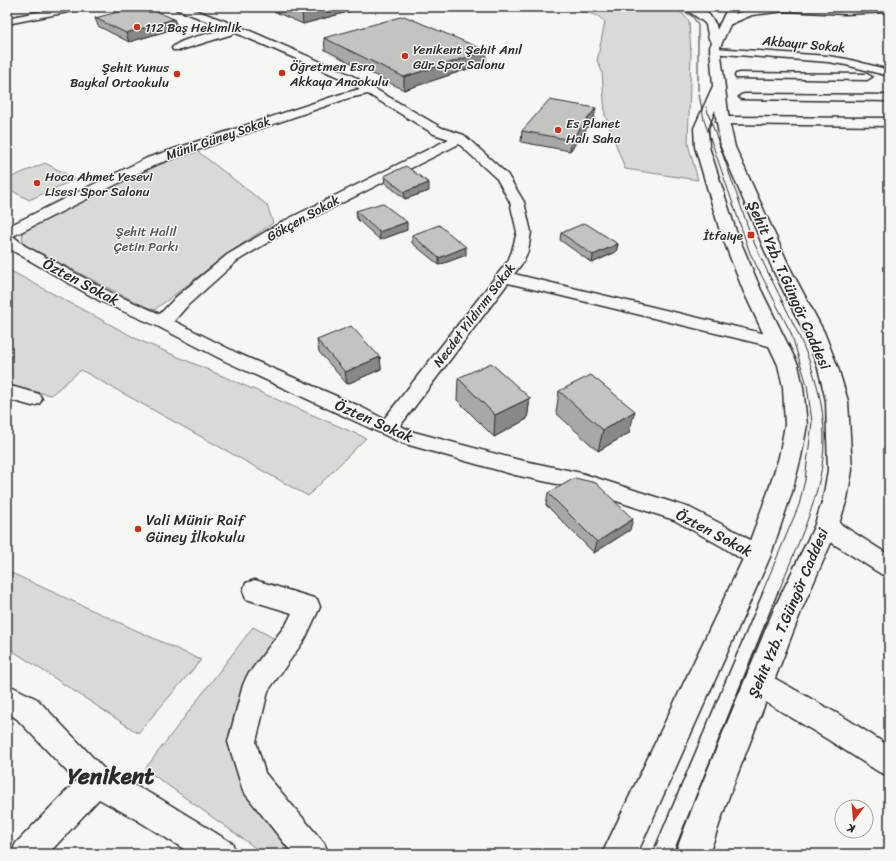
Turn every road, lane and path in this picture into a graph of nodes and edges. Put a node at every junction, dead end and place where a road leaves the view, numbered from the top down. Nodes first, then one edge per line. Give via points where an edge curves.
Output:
1 (78, 7) edge
2 (179, 7) edge
3 (688, 7) edge
4 (699, 7) edge
5 (733, 7) edge
6 (764, 7) edge
7 (794, 9) junction
8 (889, 9) edge
9 (7, 21) edge
10 (709, 21) junction
11 (724, 24) junction
12 (238, 29) junction
13 (177, 48) dead end
14 (715, 49) junction
15 (861, 66) junction
16 (888, 69) edge
17 (730, 79) junction
18 (872, 83) junction
19 (370, 90) junction
20 (745, 97) dead end
21 (889, 97) edge
22 (722, 121) junction
23 (889, 122) edge
24 (460, 138) junction
25 (7, 233) edge
26 (7, 239) edge
27 (504, 277) junction
28 (163, 322) junction
29 (777, 342) junction
30 (7, 392) edge
31 (32, 399) dead end
32 (387, 429) junction
33 (826, 527) junction
34 (757, 557) junction
35 (889, 567) edge
36 (255, 591) dead end
37 (758, 683) junction
38 (7, 697) edge
39 (889, 762) edge
40 (96, 780) junction
41 (27, 854) edge
42 (221, 854) edge
43 (313, 854) edge
44 (620, 854) edge
45 (692, 854) edge

1 - 9 main road
2 - 12 street, Necdet Yıldırım Sokak
3 - 10 main road
4 - 10 main road
5 - 11 main road, Şehit Yzb. T.Güngör Caddesi
6 - 7 main road
7 - 8 main road
7 - 11 main road via 750,12 734,17
10 - 14 main road
11 - 14 main road, Şehit Yzb. T.Güngör Caddesi
12 - 13 street
12 - 19 street, Necdet Yıldırım Sokak via 347,77
14 - 15 street, Akbayır Sokak via 828,59
14 - 17 main road, Şehit Yzb. T.Güngör Caddesi
15 - 16 street, Akbayır Sokak
15 - 18 street
17 - 18 street
17 - 22 main road, Şehit Yzb. T.Güngör Caddesi
17 - 29 main road via 700,128 702,147 728,231
18 - 21 street
19 - 24 street, Necdet Yıldırım Sokak via 438,131
19 - 25 street, Münir Güney Sokak via 345,96 152,161
20 - 21 street
22 - 23 street
22 - 33 main road, Şehit Yzb. T.Güngör Caddesi via 728,147 756,212 814,332 837,401 840,470 835,499
24 - 27 street, Necdet Yıldırım Sokak via 502,177 517,202 524,232 520,251
24 - 28 street, Gökçen Sokak via 285,226 232,258 182,301
26 - 28 street, Özten Sokak via 20,249 106,297
27 - 29 street
27 - 32 street, Necdet Yıldırım Sokak
28 - 32 street, Özten Sokak via 231,357
29 - 34 main road via 788,365 793,387 796,425 786,471
30 - 31 street
32 - 34 street, Özten Sokak via 409,438 500,463 581,481 682,514
33 - 35 street
33 - 37 main road, Şehit Yzb. T.Güngör Caddesi via 788,609
34 - 44 main road
36 - 43 street via 308,607 296,631 256,685 242,742 253,781
37 - 39 street
37 - 45 main road, Şehit Yzb. T.Güngör Caddesi
38 - 40 street via 27,709
40 - 41 street
40 - 42 street

